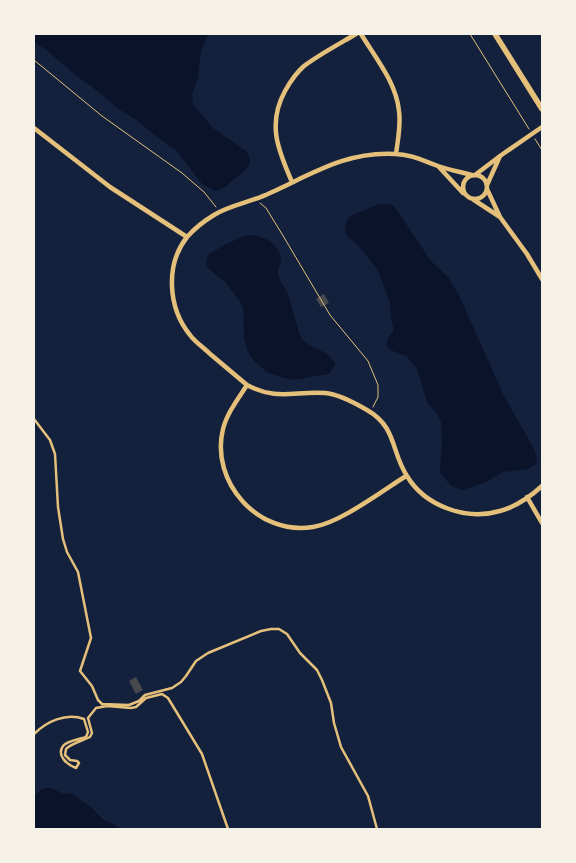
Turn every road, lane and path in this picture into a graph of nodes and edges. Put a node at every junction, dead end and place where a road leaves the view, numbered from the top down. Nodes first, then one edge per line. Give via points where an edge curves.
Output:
1 (356, 34) edge
2 (360, 34) edge
3 (470, 34) edge
4 (496, 34) edge
5 (34, 60) edge
6 (542, 109) edge
7 (542, 127) edge
8 (34, 128) edge
9 (532, 134) junction
10 (542, 150) edge
11 (396, 154) junction
12 (500, 156) junction
13 (438, 166) junction
14 (473, 174) junction
15 (292, 182) junction
16 (487, 187) junction
17 (464, 193) junction
18 (257, 199) junction
19 (474, 200) junction
20 (219, 212) junction
21 (500, 217) junction
22 (187, 237) junction
23 (542, 279) edge
24 (247, 385) junction
25 (371, 412) junction
26 (34, 419) edge
27 (406, 476) junction
28 (542, 486) edge
29 (527, 497) junction
30 (542, 523) edge
31 (34, 734) edge
32 (228, 829) edge
33 (377, 829) edge

1 - 15 street via 302,68 280,99 275,127 277,144
2 - 11 street via 396,96 400,128
3 - 9 path
4 - 6 street
5 - 20 path via 102,116 182,173 204,192
7 - 9 street
8 - 22 street via 110,187
9 - 10 path
9 - 12 street
11 - 13 street
11 - 15 street via 348,159
12 - 14 street
12 - 16 street
13 - 14 street
13 - 17 street
14 - 16 street via 481,177
14 - 17 street via 463,184
15 - 18 street
16 - 19 street via 485,195
16 - 21 street
17 - 19 street
18 - 20 street
18 - 25 path via 278,227 330,315 361,352 375,375 378,397
19 - 21 street
20 - 22 street
21 - 23 street
22 - 24 street via 173,267 176,312 191,338
24 - 25 street via 267,394 282,396 326,393
24 - 27 street via 223,430 224,468 239,499 264,518 296,528 330,522
25 - 27 street via 381,419 390,433
26 - 33 lane via 50,440 54,454 63,540 78,572 90,638 80,671 98,700 102,704 129,705 145,695 172,688 181,682 196,660 208,653 261,632 279,630 287,634 322,680 331,703 340,747 368,796
27 - 29 street via 426,498 455,511 473,514 500,512
28 - 29 street
29 - 30 street
31 - 32 lane via 48,721 57,718 84,719 88,732 86,737 64,744 61,749 66,763 76,768 79,763 65,756 66,749 90,737 92,732 88,718 96,708 136,707 146,698 162,694 168,698 202,754

